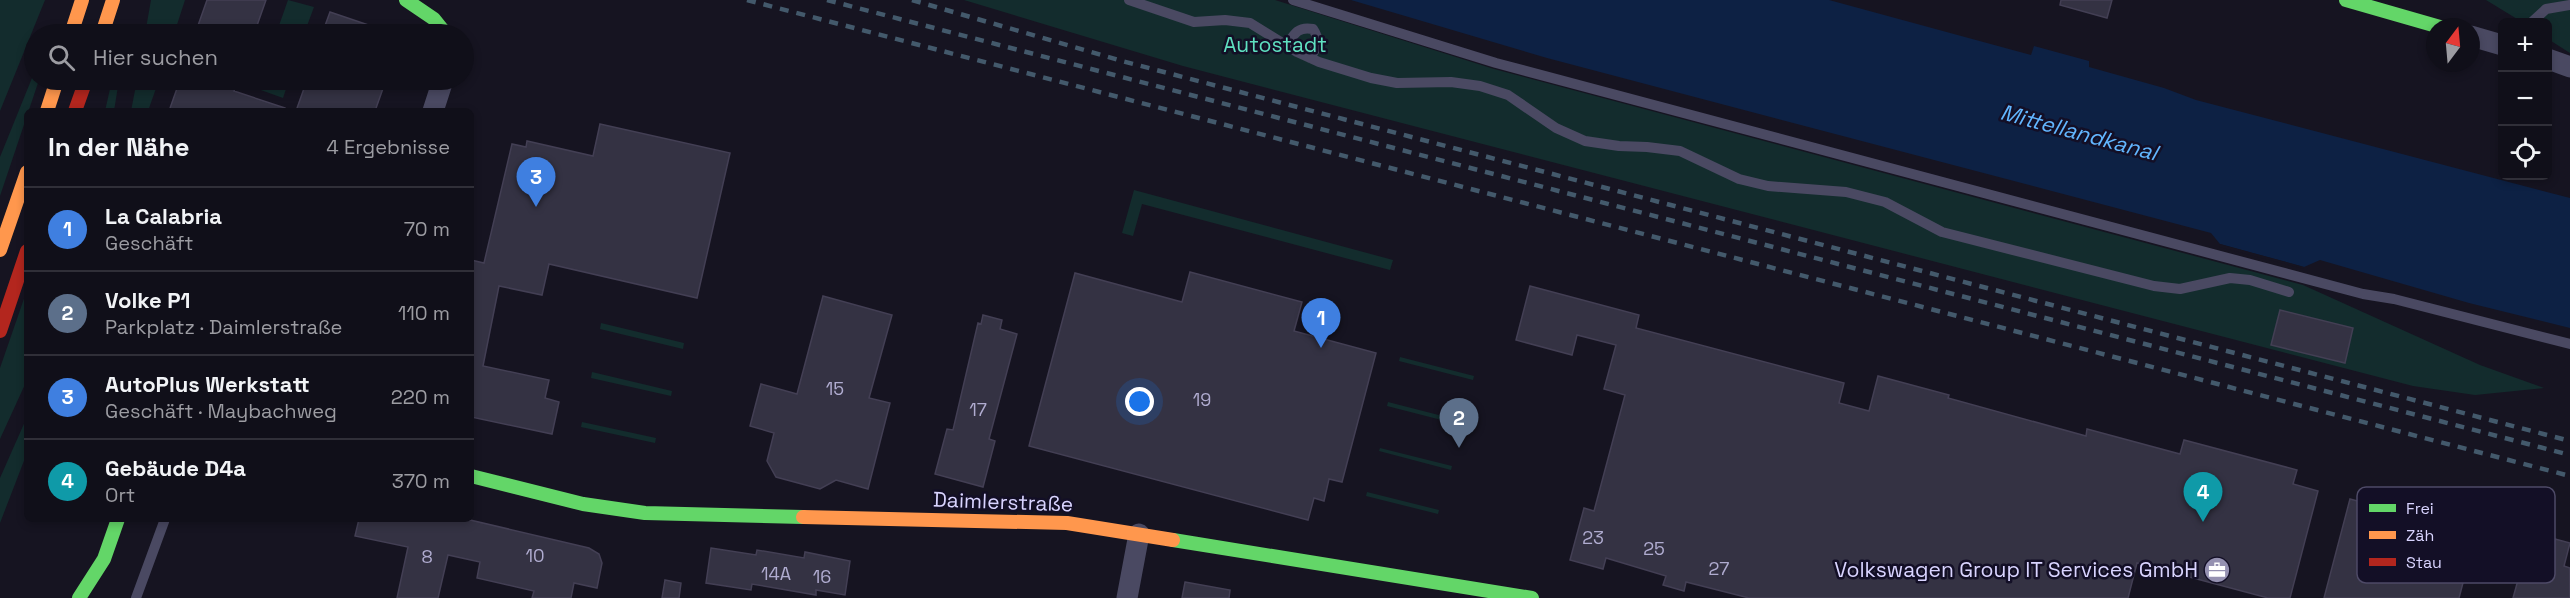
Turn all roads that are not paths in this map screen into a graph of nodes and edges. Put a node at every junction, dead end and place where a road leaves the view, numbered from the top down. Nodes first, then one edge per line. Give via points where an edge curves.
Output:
1 (82, 0) edge
2 (113, 0) edge
3 (406, 0) edge
4 (1129, 0) edge
5 (1293, 0) edge
6 (2346, 0) edge
7 (2570, 5) edge
8 (2536, 18) edge
9 (2426, 23) edge
10 (74, 24) edge
11 (106, 24) edge
12 (438, 24) edge
13 (2480, 39) edge
14 (2498, 44) edge
15 (1287, 45) junction
16 (1310, 58) junction
17 (2552, 61) edge
18 (2570, 67) edge
19 (53, 90) edge
20 (82, 90) edge
21 (93, 90) edge
22 (440, 90) edge
23 (47, 108) edge
24 (76, 108) edge
25 (89, 108) edge
26 (434, 108) edge
27 (24, 181) edge
28 (1, 248) edge
29 (24, 259) edge
30 (2289, 292) dead end
31 (0, 331) edge
32 (2570, 344) edge
33 (474, 477) edge
34 (117, 522) edge
35 (164, 522) edge
36 (1139, 534) junction
37 (79, 598) edge
38 (136, 598) edge
39 (1128, 598) edge
40 (1532, 598) edge

1 - 10 street
2 - 11 street
3 - 12 street
4 - 15 lane via 1194,22 1250,23
5 - 32 lane via 1519,69 2121,231
6 - 9 street
7 - 8 lane via 2546,9
13 - 14 street
15 - 16 lane
15 - 16 lane via 1296,31 1313,29 1318,46
16 - 30 lane via 1396,83 1480,86 1508,95 1556,128 1585,141 1680,151 1739,179 1866,197 1885,202 1942,232 2154,286 2180,289 2230,278
17 - 18 street
19 - 23 street
20 - 24 street
21 - 25 street
22 - 26 street
27 - 28 street
29 - 31 street
33 - 36 street, Daimlerstraße via 584,504 645,513 1039,522
34 - 37 street via 104,559
35 - 38 lane
36 - 39 street
36 - 40 street, Daimlerstraße

